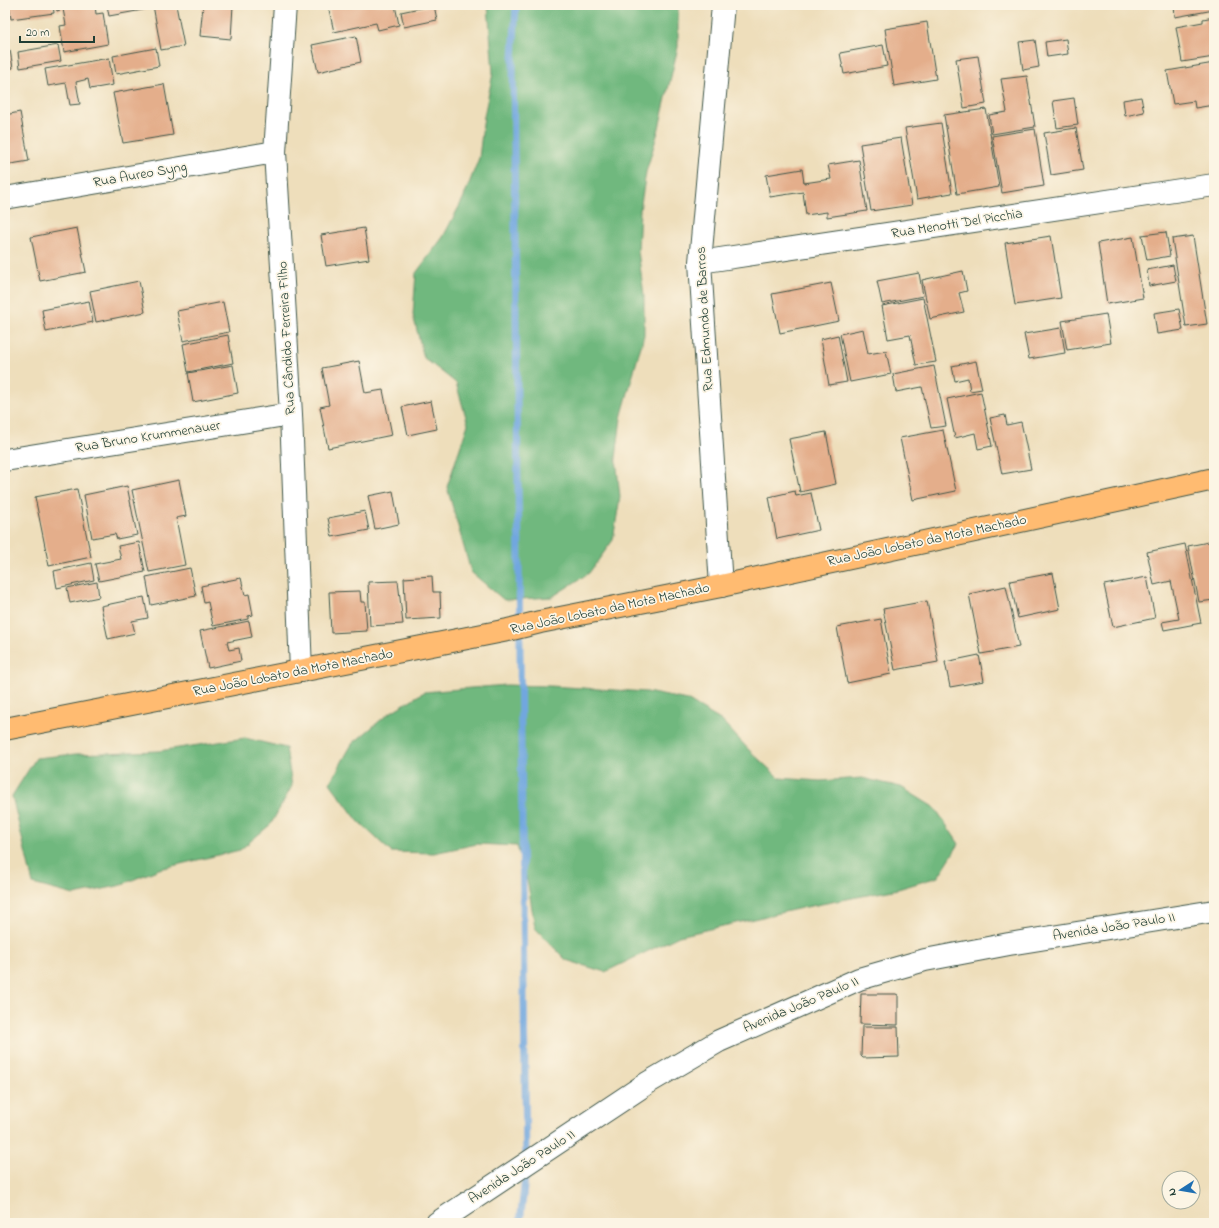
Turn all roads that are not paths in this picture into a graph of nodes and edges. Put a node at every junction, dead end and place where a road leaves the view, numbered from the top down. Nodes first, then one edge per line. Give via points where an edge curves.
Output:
1 (285, 5) edge
2 (723, 5) edge
3 (275, 152) junction
4 (1214, 185) edge
5 (5, 198) edge
6 (700, 262) junction
7 (291, 414) junction
8 (5, 460) edge
9 (1214, 479) edge
10 (721, 586) junction
11 (301, 671) junction
12 (5, 729) edge
13 (1214, 911) edge
14 (437, 1223) edge

1 - 3 street, Rua Cândido Ferreira Filho
2 - 6 street, Rua Edmundo de Barros
3 - 5 street, Rua Aureo Syng
3 - 7 street, Rua Cândido Ferreira Filho
4 - 6 street, Rua Menotti Del Picchia
6 - 10 street, Rua Edmundo de Barros
7 - 8 street, Rua Bruno Krummenauer
7 - 11 street, Rua Cândido Ferreira Filho
9 - 10 main road, Rua João Lobato da Mota Machado
10 - 11 main road, Rua João Lobato da Mota Machado
11 - 12 main road, Rua João Lobato da Mota Machado
13 - 14 street, Avenida João Paulo II via 933,958 859,979 719,1041 649,1082

